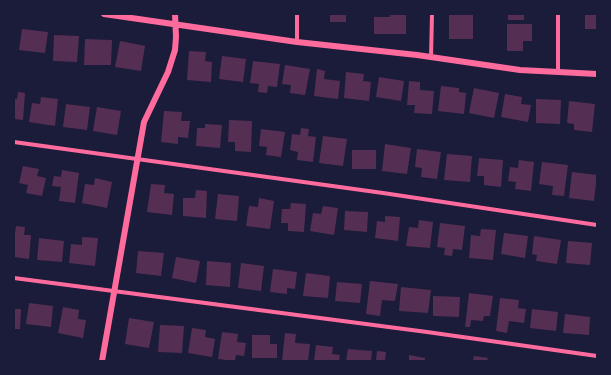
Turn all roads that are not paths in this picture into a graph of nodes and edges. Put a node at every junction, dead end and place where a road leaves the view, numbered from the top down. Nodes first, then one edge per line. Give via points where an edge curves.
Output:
1 (104, 14) edge
2 (175, 14) edge
3 (297, 14) edge
4 (432, 14) edge
5 (558, 14) edge
6 (175, 24) junction
7 (297, 42) junction
8 (431, 58) junction
9 (558, 72) junction
10 (597, 74) edge
11 (14, 142) edge
12 (137, 158) junction
13 (597, 225) edge
14 (14, 278) edge
15 (114, 291) junction
16 (597, 356) edge
17 (102, 361) edge

1 - 6 street
2 - 6 street
3 - 7 street
4 - 8 street
5 - 9 street
6 - 7 street
6 - 12 street via 174,50 168,72 144,122
7 - 8 street
8 - 9 street via 520,70
9 - 10 street
11 - 12 street
12 - 13 street
12 - 15 street
14 - 15 street
15 - 16 street
15 - 17 street

